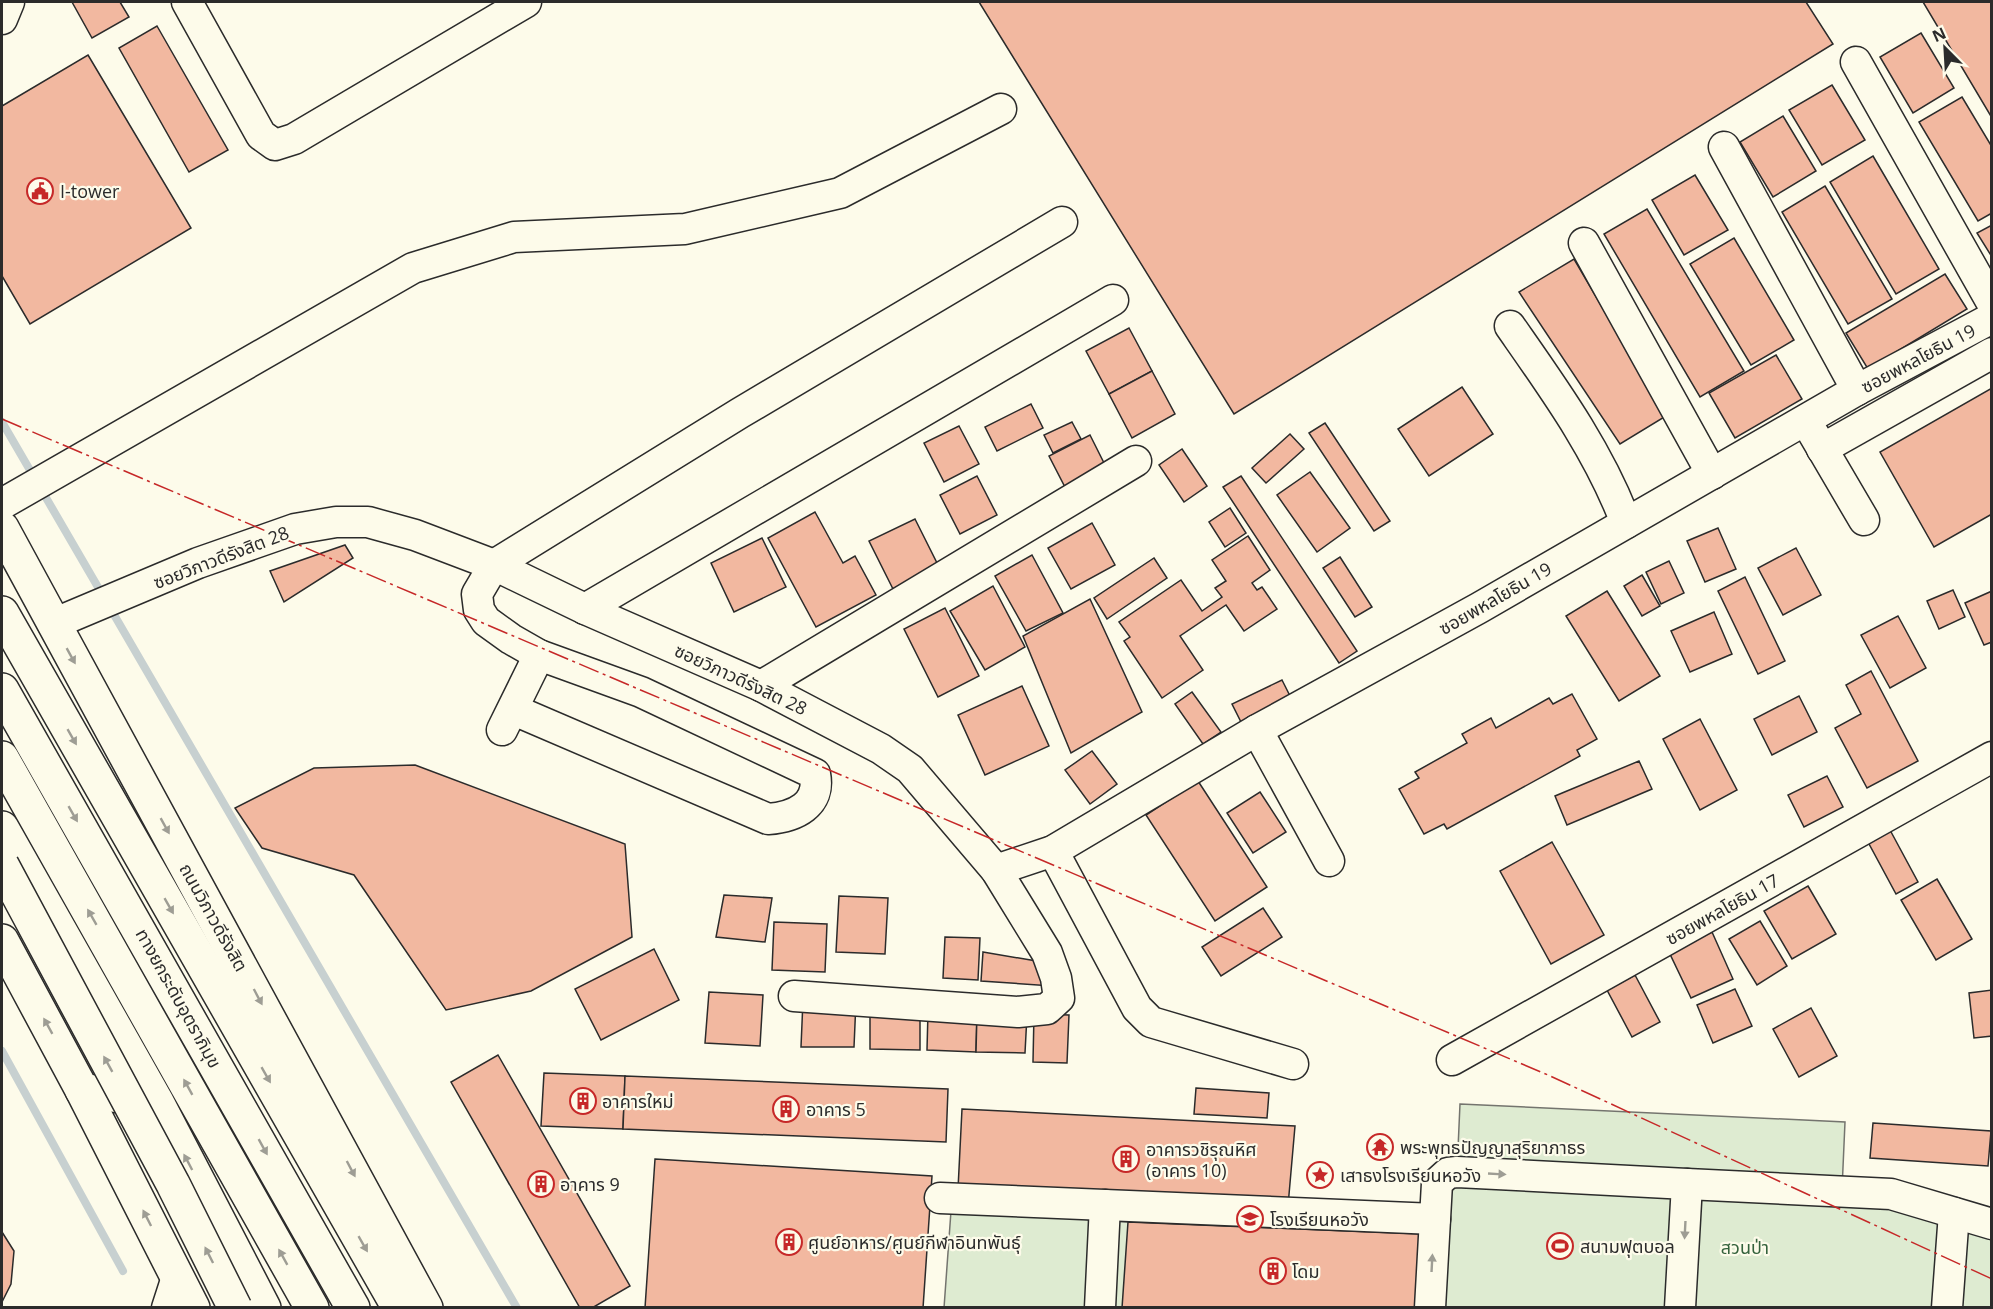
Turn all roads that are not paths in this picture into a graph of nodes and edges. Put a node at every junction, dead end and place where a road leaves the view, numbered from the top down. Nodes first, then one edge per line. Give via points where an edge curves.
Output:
1 (9, 2) edge
2 (187, 2) edge
3 (526, 2) edge
4 (2, 19) edge
5 (1856, 62) dead end
6 (1001, 109) dead end
7 (1724, 147) dead end
8 (1062, 222) dead end
9 (1584, 243) dead end
10 (1113, 300) dead end
11 (1992, 303) edge
12 (1992, 318) edge
13 (1509, 326) dead end
14 (1992, 353) edge
15 (1857, 390) junction
16 (1806, 420) junction
17 (1822, 449) junction
18 (1136, 461) dead end
19 (1712, 474) junction
20 (2, 504) edge
21 (1864, 520) dead end
22 (1626, 523) junction
23 (5, 538) edge
24 (494, 565) junction
25 (585, 609) junction
26 (2, 613) edge
27 (53, 624) junction
28 (539, 655) junction
29 (761, 686) junction
30 (2, 690) edge
31 (1257, 730) junction
32 (1992, 757) edge
33 (2, 758) edge
34 (2, 828) edge
35 (1053, 850) junction
36 (1329, 861) dead end
37 (2, 866) edge
38 (996, 870) junction
39 (2, 941) edge
40 (794, 996) dead end
41 (1452, 1060) dead end
42 (1293, 1064) dead end
43 (82, 1090) junction
44 (156, 1102) junction
45 (1688, 1184) junction
46 (940, 1198) dead end
47 (1105, 1205) junction
48 (1954, 1213) junction
49 (1435, 1219) junction
50 (1992, 1224) edge
51 (172, 1292) edge
52 (193, 1308) edge
53 (235, 1308) edge
54 (264, 1308) edge
55 (312, 1308) edge
56 (353, 1308) edge
57 (399, 1308) edge
58 (426, 1308) edge
59 (1100, 1308) edge
60 (1430, 1308) edge
61 (1680, 1308) edge
62 (1947, 1308) edge

1 - 4 street
2 - 3 street via 261,135 275,145 294,139
5 - 11 street
6 - 20 street via 840,193 685,229 514,237 413,268
7 - 15 street
8 - 24 street
9 - 19 street
10 - 25 street
12 - 15 street, ซอยพหลโยธิน 19
13 - 22 street via 1582,432 1617,497
14 - 17 street
15 - 16 street, ซอยพหลโยธิน 19
16 - 17 street
16 - 19 street, ซอยพหลโยธิน 19
17 - 21 street
18 - 29 street
19 - 22 street, ซอยพหลโยธิน 19
22 - 31 street, ซอยพหลโยธิน 19
23 - 27 main road, ถนนวิภาวดีรังสิต
24 - 25 street, ซอยวิภาวดีรังสิต 28
24 - 27 street, ซอยวิภาวดีรังสิต 28 via 368,522 336,522 295,529 248,544
24 - 28 street via 477,594 479,610 486,621
25 - 29 street, ซอยวิภาวดีรังสิต 28
26 -> 57 main road, ถนนวิภาวดีรังสิต
27 -> 58 main road, ถนนวิภาวดีรังสิต
28 - 28 street via 641,692 800,765 815,774 808,804 793,816 768,819 508,720
29 - 38 street, ซอยวิภาวดีรังสิต 28 via 881,749 910,769
30 -> 56 main road, ทางยกระดับอุตราภิมุข
31 - 35 street, ซอยพหลโยธิน 19
31 - 36 street
32 - 41 street, ซอยพหลโยธิน 17
55 -> 33 main road, ทางยกระดับอุตราภิมุข
34 - 44 main road
35 - 38 street, ซอยพหลโยธิน 19
35 - 42 street via 1137,1008 1151,1022
53 -> 37 main road, bridge
38 - 40 street, ซอยวิภาวดีรังสิต 28 via 1047,954 1056,978 1059,998 1047,1009 1018,1012
43 -> 39 main road
43 - 44 main road
51 -> 43 main road
54 -> 44 main road
45 - 48 street via 1891,1194
49 -> 45 street via 1437,1184 1448,1173
45 -> 61 street
46 - 47 street
47 - 49 street
47 - 59 street
48 - 50 street
48 - 62 street
60 -> 49 street
51 - 52 main road

